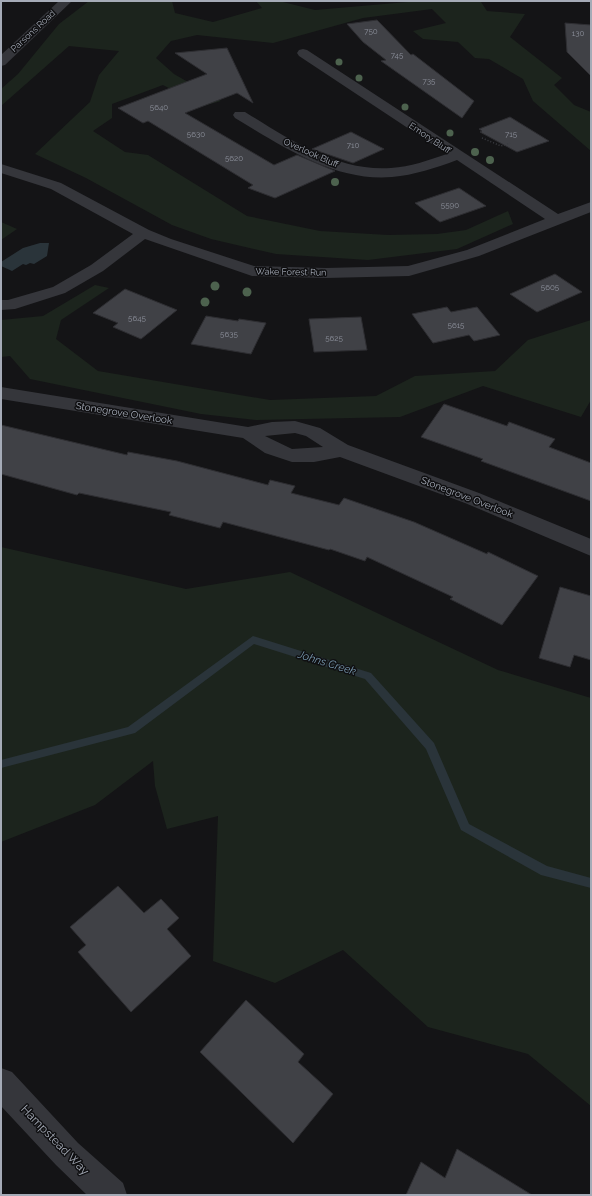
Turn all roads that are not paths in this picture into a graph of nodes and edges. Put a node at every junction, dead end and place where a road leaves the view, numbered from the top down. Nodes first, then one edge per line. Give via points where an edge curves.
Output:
1 (66, 1) edge
2 (303, 53) dead end
3 (1, 62) edge
4 (240, 115) dead end
5 (456, 156) junction
6 (1, 168) edge
7 (591, 207) edge
8 (558, 221) junction
9 (144, 233) junction
10 (1, 305) edge
11 (1, 393) edge
12 (248, 433) junction
13 (341, 450) junction
14 (591, 548) edge
15 (1, 1083) edge
16 (111, 1195) edge

1 - 3 street, Parsons Road
2 - 5 street, Emory Bluff
4 - 5 street, Overlook Bluff via 332,164 360,172 413,170
5 - 8 street, Emory Bluff
6 - 9 street, Wake Forest Run via 56,186
7 - 8 street, Wake Forest Run
8 - 9 street, Wake Forest Run via 473,253 408,271 252,271
9 - 10 street via 97,268 59,290 9,305
11 - 12 street, Stonegrove Overlook
12 - 13 street, Stonegrove Overlook via 295,427 313,432
12 - 13 street, Stonegrove Overlook via 284,455 323,455
13 - 14 street, Stonegrove Overlook via 472,498
15 - 16 street, Hampstead Way via 67,1154

